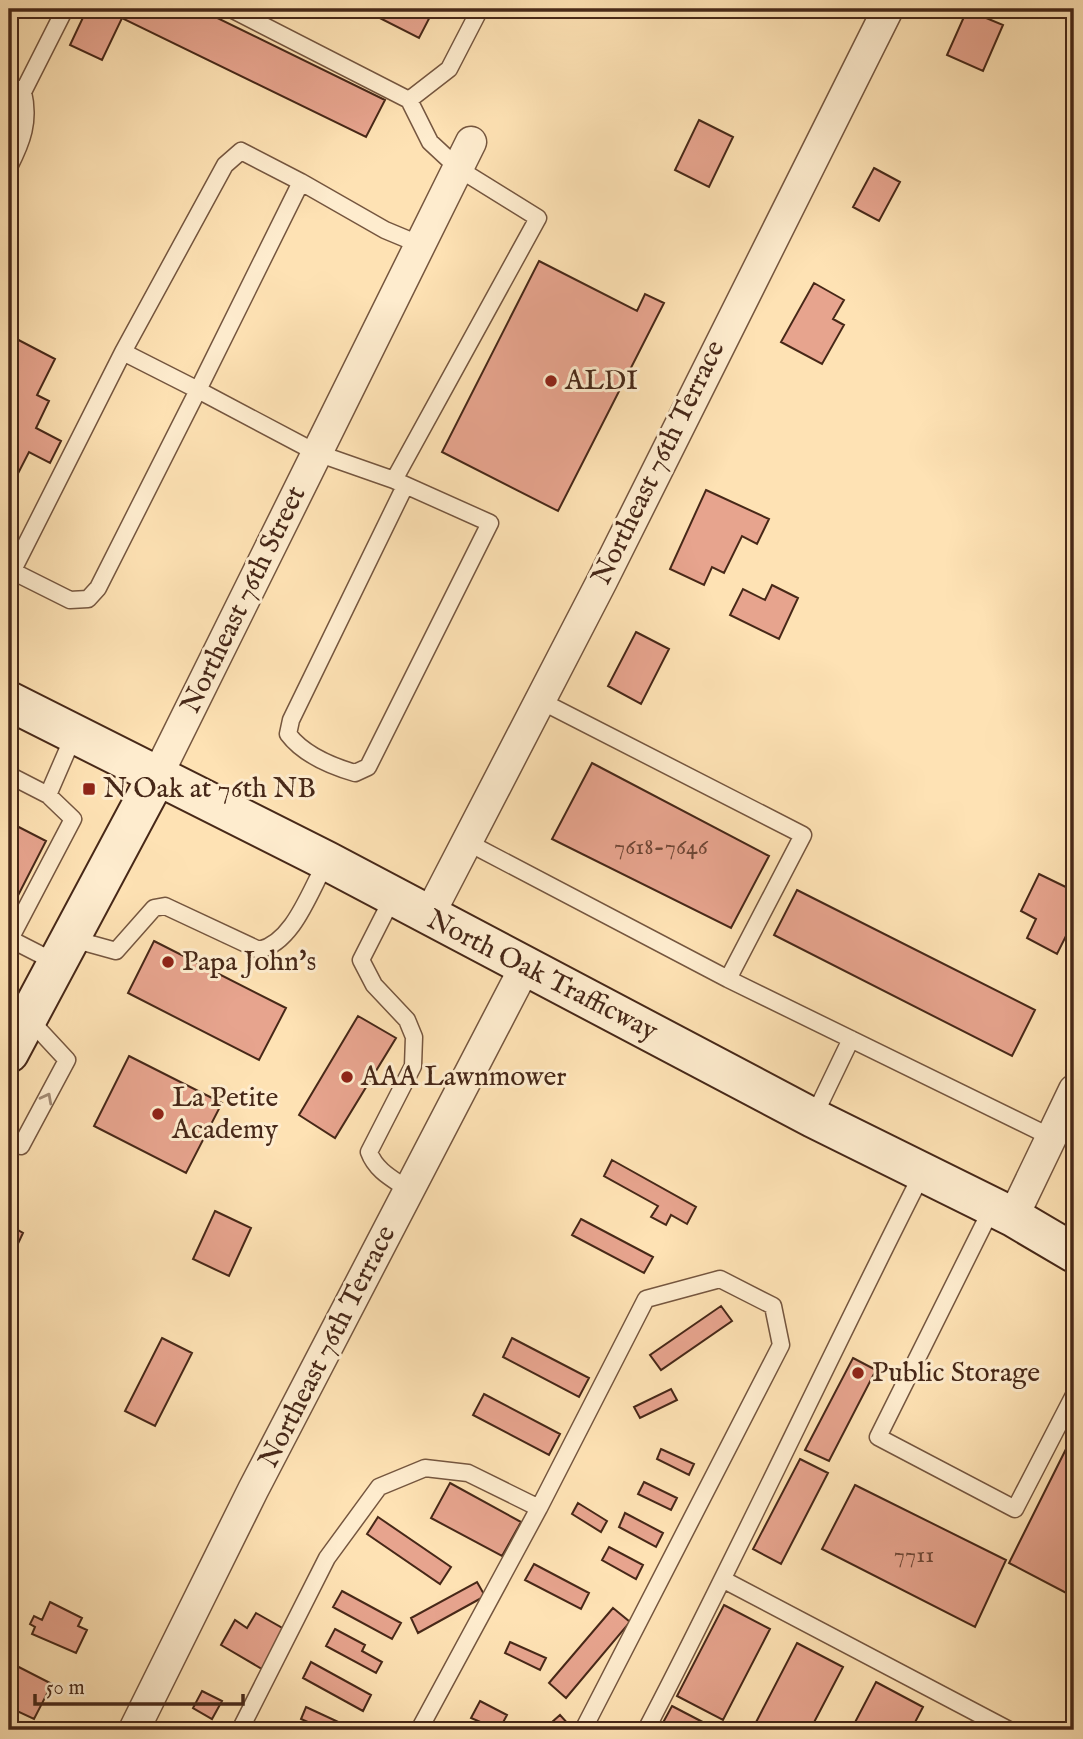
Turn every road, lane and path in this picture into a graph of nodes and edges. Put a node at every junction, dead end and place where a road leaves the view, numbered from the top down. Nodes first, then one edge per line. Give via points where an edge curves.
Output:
1 (65, 9) edge
2 (232, 9) edge
3 (480, 9) edge
4 (888, 9) edge
5 (16, 89) edge
6 (409, 100) junction
7 (471, 142) dead end
8 (9, 167) edge
9 (459, 169) junction
10 (301, 182) junction
11 (421, 245) junction
12 (123, 352) junction
13 (198, 390) junction
14 (317, 453) junction
15 (399, 483) junction
16 (10, 574) edge
17 (539, 700) junction
18 (9, 701) edge
19 (74, 735) junction
20 (9, 775) edge
21 (157, 776) junction
22 (48, 794) junction
23 (465, 841) junction
24 (327, 861) junction
25 (393, 897) junction
26 (428, 916) junction
27 (10, 939) edge
28 (62, 950) junction
29 (526, 965) junction
30 (728, 979) junction
31 (27, 1017) junction
32 (851, 1039) junction
33 (9, 1053) edge
34 (1074, 1090) edge
35 (813, 1118) junction
36 (1051, 1137) junction
37 (9, 1139) edge
38 (923, 1171) junction
39 (410, 1190) junction
40 (1003, 1212) junction
41 (1074, 1253) edge
42 (1074, 1395) edge
43 (539, 1508) junction
44 (724, 1580) junction
45 (140, 1728) edge
46 (240, 1730) edge
47 (419, 1730) edge
48 (583, 1730) edge
49 (646, 1730) edge
50 (1009, 1730) edge

1 - 5 lane
2 - 6 lane
3 - 6 lane via 449,69
4 - 17 street, Northeast 76th Terrace
5 - 8 lane via 27,110 23,140
6 - 9 lane via 430,142
7 - 9 street, Northeast 76th Street
9 - 11 street, Northeast 76th Street
9 - 15 lane via 538,218
10 - 11 lane
10 - 12 lane via 241,150 225,165
10 - 13 lane
11 - 14 street, Northeast 76th Street
12 - 13 lane
12 - 16 lane
13 - 14 lane
13 - 16 lane via 98,588 88,599 70,600
14 - 15 lane
14 - 21 street, Northeast 76th Street
15 - 15 lane via 490,523 368,766 355,773 296,745 288,734
17 - 23 street, Northeast 76th Terrace
17 - 30 lane via 803,835
18 - 19 main road, North Oak Trafficway
19 - 21 main road, North Oak Trafficway
19 - 22 lane
20 - 22 lane
21 - 24 main road, North Oak Trafficway
21 - 28 main road, Northeast 76th Street
22 - 27 lane via 73,819
23 - 26 street, Northeast 76th Terrace
23 - 30 lane
24 - 25 main road, North Oak Trafficway
24 - 28 lane via 283,938 271,947 259,950 165,906 154,908 116,951
25 - 26 main road, North Oak Trafficway
25 - 39 lane via 361,960 374,985 407,1020 414,1037 413,1066 369,1152 373,1163
26 - 29 main road, North Oak Trafficway
27 - 28 lane
28 - 31 main road, Northeast 76th Street
29 - 35 main road, North Oak Trafficway
29 - 39 street, Northeast 76th Terrace
30 - 32 lane
31 - 33 main road, Northeast 76th Street
37 -> 31 lane via 21,1146 67,1060
32 - 35 lane
32 - 36 lane
34 - 36 street
35 - 38 main road, North Oak Trafficway
36 - 40 street
38 - 40 main road, North Oak Trafficway
38 - 44 lane
39 - 45 street, Northeast 76th Terrace via 253,1490
40 - 41 main road, North Oak Trafficway
40 - 42 lane via 878,1437 1016,1510
43 - 46 lane via 468,1473 425,1468 379,1487 327,1558
43 - 47 lane
43 - 48 lane via 646,1298 720,1279 773,1306 781,1345
44 - 49 lane
44 - 50 lane

